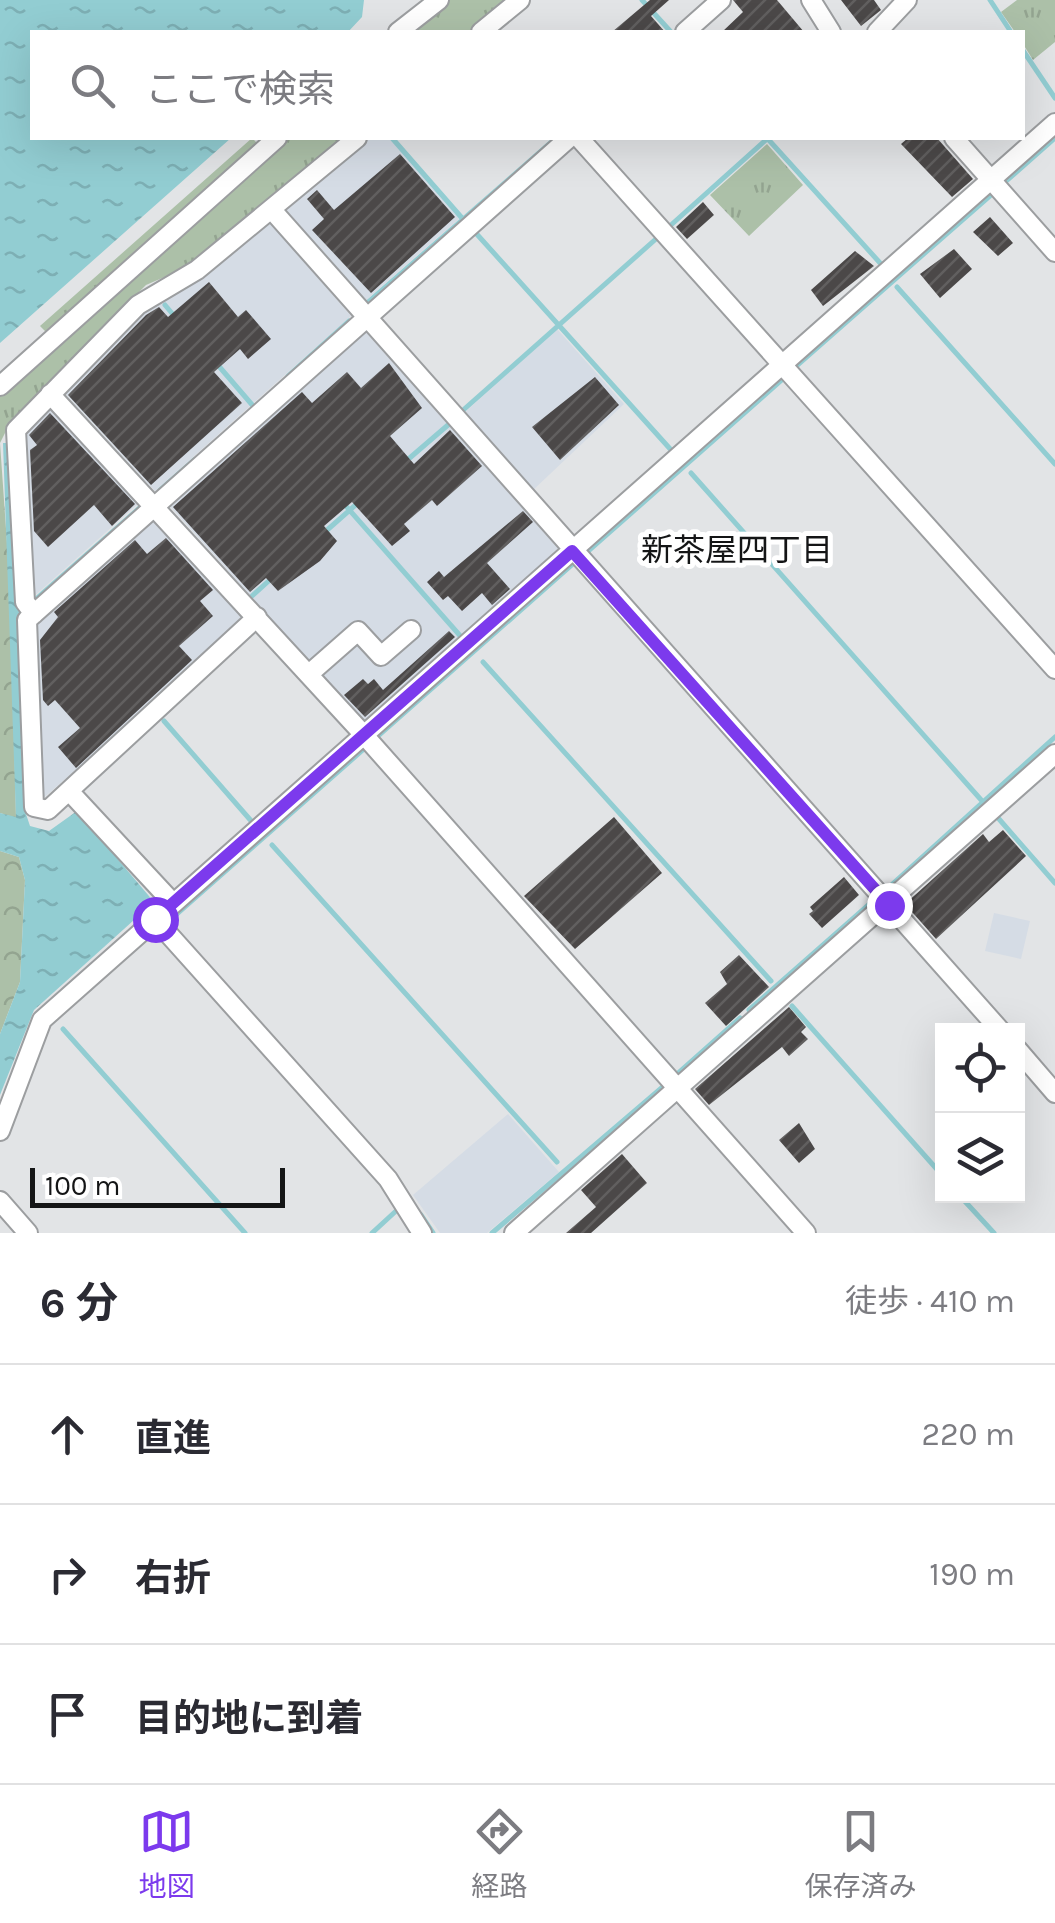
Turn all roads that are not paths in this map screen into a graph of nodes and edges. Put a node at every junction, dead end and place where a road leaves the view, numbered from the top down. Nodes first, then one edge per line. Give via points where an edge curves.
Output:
1 (439, 0) edge
2 (520, 0) edge
3 (721, 0) edge
4 (811, 0) edge
5 (908, 0) edge
6 (401, 30) edge
7 (486, 30) edge
8 (687, 30) edge
9 (829, 30) edge
10 (879, 30) edge
11 (1055, 123) edge
12 (274, 140) edge
13 (355, 140) edge
14 (567, 140) edge
15 (581, 140) edge
16 (959, 140) edge
17 (992, 180) junction
18 (272, 210) junction
19 (1055, 252) edge
20 (365, 316) junction
21 (783, 366) junction
22 (0, 386) edge
23 (50, 394) junction
24 (156, 505) junction
25 (572, 551) junction
26 (34, 614) junction
27 (258, 617) junction
28 (410, 630) dead end
29 (1055, 670) edge
30 (309, 674) junction
31 (364, 734) junction
32 (1055, 754) edge
33 (69, 790) junction
34 (173, 903) junction
35 (889, 905) junction
36 (155, 919) junction
37 (994, 1023) edge
38 (1025, 1058) edge
39 (679, 1091) junction
40 (1055, 1093) edge
41 (0, 1131) edge
42 (0, 1201) edge
43 (28, 1233) edge
44 (422, 1233) edge
45 (514, 1233) edge
46 (806, 1233) edge

1 - 6 street
2 - 7 street
3 - 8 street
4 - 9 street
5 - 10 street
11 - 17 street
12 - 22 street
13 - 18 street
14 - 20 street
15 - 21 street
16 - 17 street
17 - 19 street
17 - 21 street
18 - 20 street
18 - 23 street via 197,270 138,305
20 - 24 street
20 - 25 street
21 - 25 street
21 - 29 street
23 - 24 street
23 - 26 street via 16,430 25,602
24 - 26 street
24 - 27 street
25 - 31 street
25 - 35 street
26 - 33 street via 27,620 34,807 48,810
27 - 30 street
27 - 33 street
28 - 30 street via 380,656 358,630
30 - 31 street
31 - 34 street
31 - 39 street
32 - 35 street
33 - 34 street
34 - 36 street
35 - 37 street
35 - 39 street
36 - 41 street via 42,1020
36 - 44 street via 388,1179
38 - 40 street
39 - 45 street
39 - 46 street
42 - 43 street

